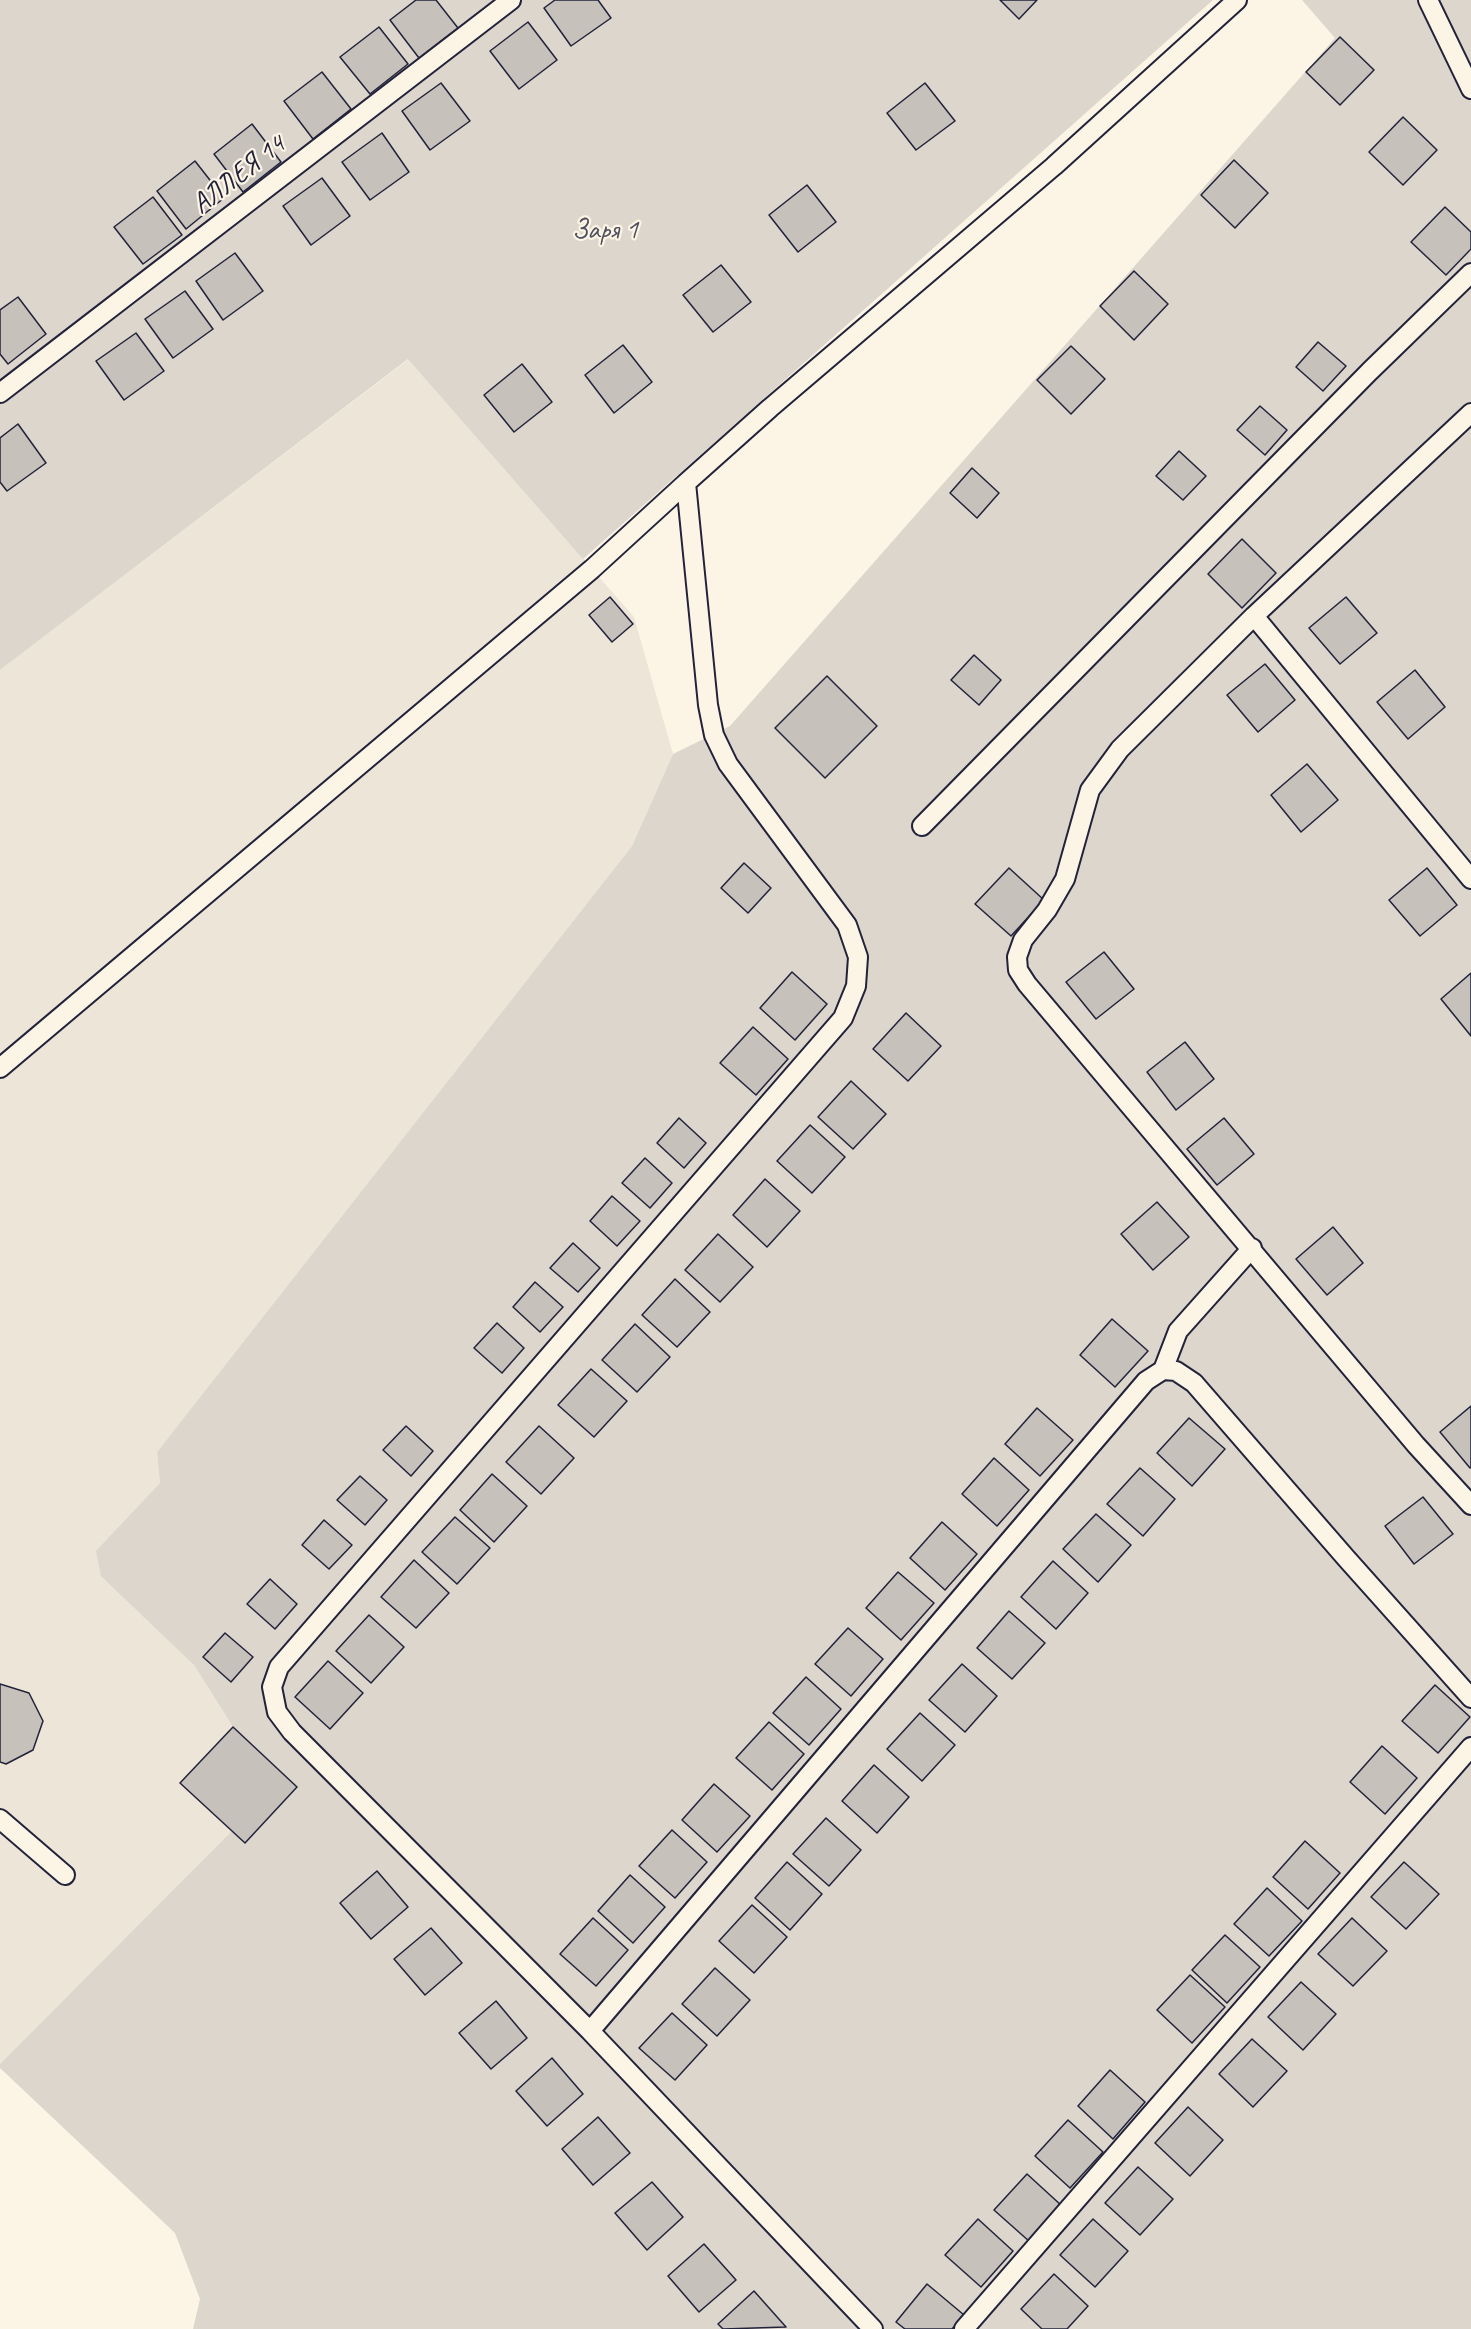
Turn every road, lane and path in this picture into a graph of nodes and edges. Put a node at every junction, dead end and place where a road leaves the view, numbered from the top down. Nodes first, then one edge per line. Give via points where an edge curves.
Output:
1 (511, 0) edge
2 (1237, 0) edge
3 (1428, 0) edge
4 (1471, 89) edge
5 (1471, 273) edge
6 (0, 393) edge
7 (1471, 413) edge
8 (686, 483) junction
9 (1254, 616) junction
10 (922, 826) dead end
11 (1471, 879) edge
12 (0, 1068) edge
13 (1252, 1248) junction
14 (1163, 1370) junction
15 (1471, 1505) edge
16 (1471, 1698) edge
17 (1471, 1747) edge
18 (0, 1820) edge
19 (66, 1875) dead end
20 (590, 2031) junction
21 (873, 2329) edge
22 (964, 2329) edge

1 - 6 lane, АЛЛЕЯ 14
2 - 8 lane via 1054,166
3 - 4 lane
5 - 10 lane
7 - 9 lane
8 - 12 lane via 592,569
8 - 20 lane via 714,735 728,764 847,925 858,957 856,986 843,1018 279,1667 272,1687 277,1712 292,1732
9 - 11 lane
9 - 13 lane via 1120,750 1090,790 1065,879 1023,940 1017,957 1018,970 1027,984
13 - 14 lane via 1178,1331
13 - 15 lane
14 - 16 lane via 1176,1371 1194,1383
14 - 20 lane via 1138,1390
17 - 22 lane
18 - 19 lane
20 - 21 lane

